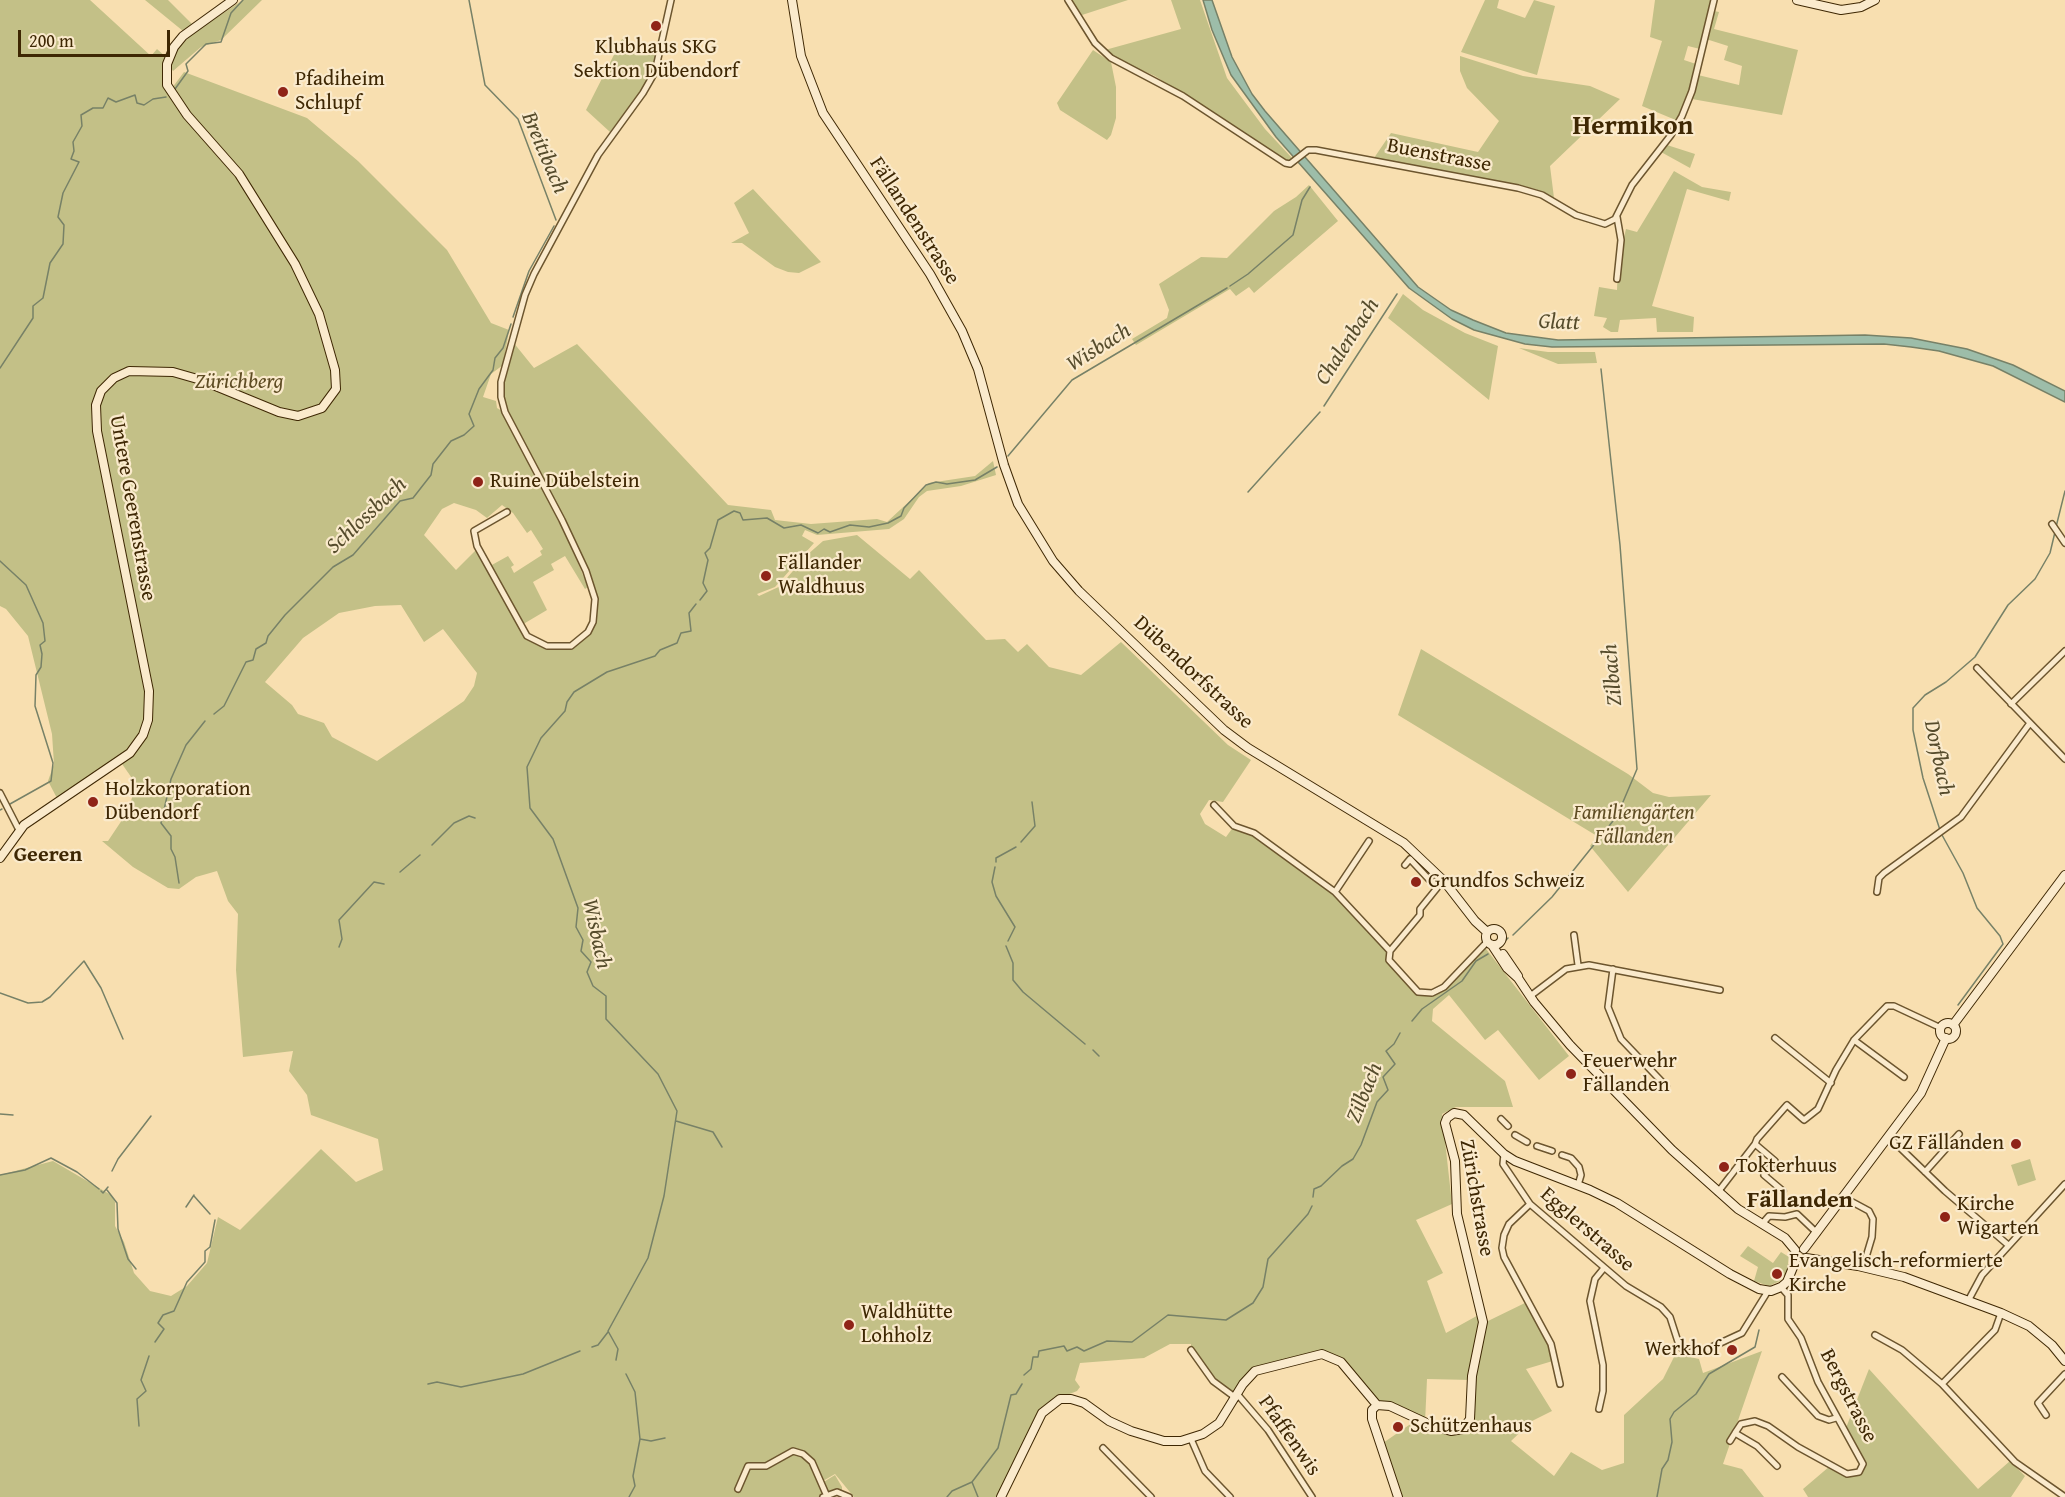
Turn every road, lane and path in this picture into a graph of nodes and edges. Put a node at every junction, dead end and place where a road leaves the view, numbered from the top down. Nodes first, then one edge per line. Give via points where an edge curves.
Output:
1 (233, 0) edge
2 (671, 0) edge
3 (792, 0) edge
4 (1068, 0) edge
5 (1714, 0) edge
6 (1797, 0) edge
7 (1875, 0) edge
8 (1617, 217) junction
9 (1617, 279) dead end
10 (1004, 465) joint
11 (507, 512) dead end
12 (2054, 528) dead end
13 (2065, 543) edge
14 (2065, 651) edge
15 (1977, 668) dead end
16 (2011, 704) junction
17 (2030, 723) junction
18 (2064, 757) edge
19 (0, 793) edge
20 (1214, 805) dead end
21 (19, 830) junction
22 (1368, 841) dead end
23 (0, 858) edge
24 (1405, 865) dead end
25 (2065, 874) edge
26 (1335, 892) junction
27 (1877, 892) dead end
28 (1487, 932) junction
29 (1574, 935) dead end
30 (1493, 943) junction
31 (1390, 951) junction
32 (1578, 965) junction
33 (1612, 969) junction
34 (1720, 990) dead end
35 (1530, 992) junction
36 (1953, 1024) junction
37 (1941, 1028) junction
38 (1775, 1038) dead end
39 (1946, 1038) junction
40 (1854, 1040) junction
41 (1904, 1077) dead end
42 (1831, 1083) junction
43 (1666, 1086) dead end
44 (1502, 1119) dead end
45 (1508, 1126) dead end
46 (1959, 1134) dead end
47 (1515, 1135) dead end
48 (1889, 1137) junction
49 (1527, 1142) dead end
50 (1755, 1144) junction
51 (1537, 1146) dead end
52 (1552, 1151) dead end
53 (1504, 1154) junction
54 (1562, 1155) dead end
55 (1926, 1172) junction
56 (2065, 1184) edge
57 (1578, 1185) junction
58 (1783, 1191) dead end
59 (1718, 1192) junction
60 (1844, 1197) junction
61 (1530, 1204) junction
62 (1762, 1224) junction
63 (1817, 1233) junction
64 (2007, 1244) junction
65 (1799, 1249) junction
66 (1806, 1258) junction
67 (1797, 1260) junction
68 (1863, 1267) junction
69 (1604, 1268) junction
70 (1782, 1287) junction
71 (1768, 1291) junction
72 (1968, 1301) junction
73 (2001, 1313) junction
74 (1875, 1335) dead end
75 (1191, 1350) dead end
76 (2063, 1355) edge
77 (2065, 1374) edge
78 (1782, 1377) dead end
79 (1942, 1383) junction
80 (1560, 1384) dead end
81 (1237, 1396) junction
82 (1377, 1405) junction
83 (1599, 1409) dead end
84 (2046, 1415) dead end
85 (1836, 1418) junction
86 (1735, 1432) junction
87 (1191, 1439) junction
88 (1730, 1441) dead end
89 (1103, 1448) dead end
90 (1777, 1466) dead end
91 (738, 1490) dead end
92 (824, 1496) edge
93 (849, 1497) edge
94 (1001, 1497) edge
95 (1151, 1497) edge
96 (1230, 1497) edge
97 (1312, 1497) edge
98 (1398, 1497) edge
99 (2065, 1497) edge

1 - 21 main road, Untere Geerenstrasse via 174,47 167,64 167,85 187,115 239,174 295,264 319,314 335,370 336,389 322,408 298,416 173,372 129,371 114,378 101,391 95,409 97,431 149,691 148,720 140,740 125,757
2 - 11 street via 655,72 598,155 534,274 501,382 505,412 562,520 595,599 588,632 571,646 547,646 527,636 477,546 474,531
3 - 10 main road, Fällandenstrasse via 797,42 813,92 838,139 905,236 962,331 978,369
4 - 8 street, Buenstrasse via 1095,43 1111,58 1183,96 1285,163 1316,150 1526,189 1603,224
5 - 8 street via 1686,108 1671,135 1632,185
6 - 7 main road via 1841,10
8 - 9 street via 1621,240
10 - 28 main road, Dübendorfstrasse via 1026,520 1079,591 1224,730 1395,836 1420,856
12 - 13 street
14 - 16 street
15 - 16 street
16 - 17 street
17 - 18 street
17 - 27 street via 1960,816 1884,873
19 - 21 street
20 - 26 street via 1234,826 1254,833
21 - 23 main road
22 - 26 street
24 - 31 street via 1410,859 1437,888
25 - 36 main road
26 - 31 street
28 - 30 main road
28 - 30 main road, Dübendorfstrasse via 1499,930 1502,936
29 - 32 street
30 - 31 street via 1432,993 1410,987 1389,960
30 - 35 main road, Dübendorfstrasse via 1507,968
32 - 33 street
32 - 35 street
33 - 34 street
33 - 43 street via 1608,1007 1621,1040
35 - 59 main road, Dübendorfstrasse via 1578,1054
36 - 37 main road
36 - 39 main road via 1955,1035
37 - 39 main road
37 - 40 street via 1887,1006
38 - 42 street
39 - 48 main road via 1926,1086
40 - 41 street
40 - 42 street
42 - 50 street via 1818,1109 1804,1120 1786,1105
44 - 45 street
46 - 55 street
47 - 49 street
48 - 55 street
48 - 60 main road
50 - 58 street via 1775,1161 1764,1175
50 - 59 street
51 - 52 street
53 - 57 main road, Zürichstrasse
53 - 61 street, Egglerstrasse via 1503,1164
53 - 82 main road, Zürichstrasse via 1464,1115 1454,1113 1447,1118 1445,1126 1455,1161 1458,1220 1483,1322 1468,1422 1460,1430 1444,1430 1390,1406
54 - 57 street via 1579,1167
55 - 64 street
56 - 64 street
57 - 71 main road, Zürichstrasse via 1617,1203 1745,1282
59 - 62 main road, Dübendorfstrasse
60 - 63 main road
60 - 68 street via 1869,1211 1873,1219
61 - 69 street, Egglerstrasse
61 - 80 street via 1509,1224 1502,1248 1551,1344
62 - 63 street via 1769,1216 1797,1214
62 - 65 main road, Dübendorfstrasse
63 - 65 main road
64 - 72 street via 1976,1282
65 - 66 main road
65 - 67 main road via 1793,1256
66 - 67 main road
66 - 68 main road
67 - 70 main road
68 - 72 main road via 1911,1279
69 - 71 street, Egglerstrasse via 1666,1312 1686,1353 1695,1354 1742,1333
69 - 83 street via 1595,1279 1590,1301 1604,1365
70 - 71 main road
70 - 85 street, Bergstrasse via 1788,1295 1788,1319 1801,1338
72 - 73 main road
73 - 76 main road via 2029,1326
73 - 79 street via 1995,1330
74 - 79 street via 1902,1350
75 - 81 street, Pfaffenwis via 1213,1381
77 - 84 street via 2038,1403
78 - 85 street via 1818,1416
79 - 99 street via 2015,1462
81 - 82 main road via 1258,1370 1322,1354 1341,1362
81 - 87 main road via 1219,1423
81 - 97 street, Pfaffenwis via 1268,1430
82 - 98 main road via 1372,1419
85 - 86 street, Bergstrasse via 1862,1460 1862,1468 1855,1474 1830,1466 1755,1421 1741,1424
86 - 88 street
86 - 90 street
87 - 94 main road via 1171,1442 1154,1438 1109,1421 1079,1401 1060,1399 1042,1413
87 - 96 street via 1205,1471
89 - 95 street
91 - 92 street via 748,1466 766,1466 793,1451 812,1462
92 - 93 street via 837,1492

